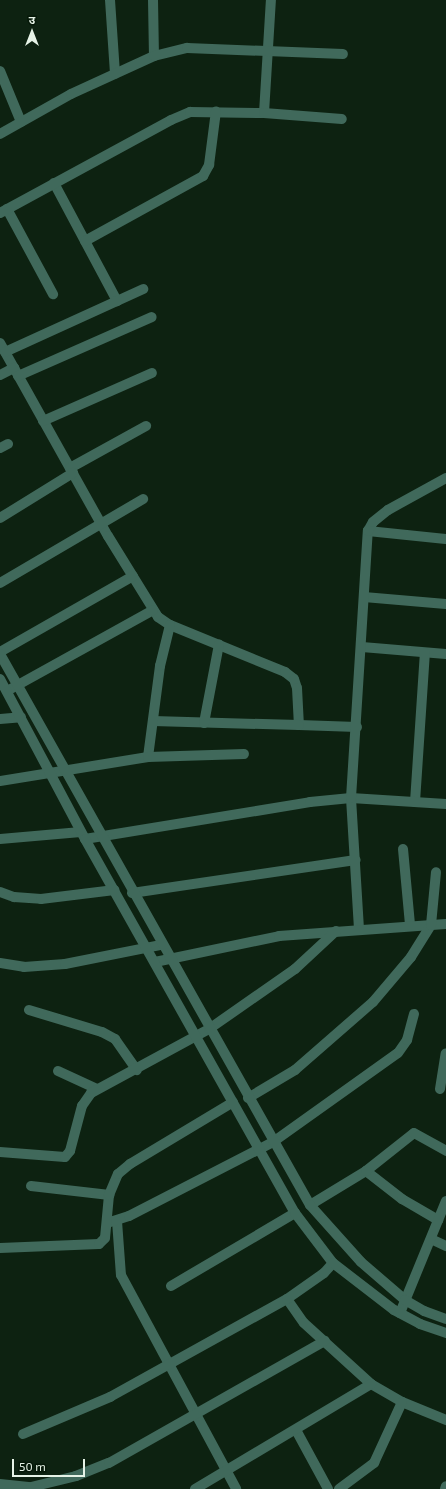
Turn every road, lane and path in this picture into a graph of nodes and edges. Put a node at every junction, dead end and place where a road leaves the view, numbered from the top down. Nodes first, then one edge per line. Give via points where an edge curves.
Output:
1 (110, 0) edge
2 (153, 0) edge
3 (271, 0) edge
4 (268, 49) junction
5 (343, 54) dead end
6 (154, 56) junction
7 (0, 71) edge
8 (115, 74) junction
9 (216, 111) junction
10 (264, 113) junction
11 (342, 119) dead end
12 (21, 122) junction
13 (0, 134) edge
14 (54, 183) junction
15 (3, 211) edge
16 (85, 241) junction
17 (143, 289) dead end
18 (53, 294) dead end
19 (117, 301) junction
20 (152, 317) dead end
21 (2, 347) edge
22 (16, 372) junction
23 (152, 373) dead end
24 (0, 376) edge
25 (43, 421) junction
26 (146, 426) dead end
27 (72, 471) junction
28 (446, 478) edge
29 (143, 499) dead end
30 (0, 518) edge
31 (101, 523) junction
32 (368, 531) junction
33 (446, 539) edge
34 (133, 576) junction
35 (0, 583) edge
36 (364, 597) junction
37 (446, 604) edge
38 (153, 610) junction
39 (170, 625) junction
40 (218, 644) junction
41 (362, 647) junction
42 (0, 653) edge
43 (425, 653) junction
44 (446, 654) edge
45 (0, 679) edge
46 (19, 685) junction
47 (7, 691) junction
48 (21, 717) junction
49 (0, 719) edge
50 (153, 721) junction
51 (204, 723) junction
52 (299, 725) junction
53 (357, 727) junction
54 (244, 754) dead end
55 (148, 757) junction
56 (65, 771) junction
57 (50, 774) junction
58 (0, 781) edge
59 (351, 798) junction
60 (415, 802) junction
61 (446, 804) edge
62 (100, 835) junction
63 (83, 836) junction
64 (0, 839) edge
65 (403, 849) dead end
66 (356, 860) junction
67 (436, 872) dead end
68 (114, 890) junction
69 (0, 892) edge
70 (132, 893) junction
71 (446, 924) edge
72 (410, 925) junction
73 (431, 925) junction
74 (359, 929) junction
75 (336, 931) junction
76 (161, 945) junction
77 (148, 950) junction
78 (169, 959) junction
79 (155, 962) junction
80 (0, 964) edge
81 (29, 1010) dead end
82 (414, 1014) dead end
83 (209, 1029) junction
84 (196, 1036) junction
85 (446, 1053) edge
86 (137, 1070) junction
87 (58, 1071) dead end
88 (97, 1089) junction
89 (440, 1089) dead end
90 (248, 1098) junction
91 (233, 1102) junction
92 (273, 1142) junction
93 (260, 1150) junction
94 (446, 1151) edge
95 (0, 1152) edge
96 (366, 1171) junction
97 (31, 1186) dead end
98 (109, 1195) junction
99 (446, 1200) edge
100 (310, 1205) junction
101 (295, 1213) junction
102 (438, 1220) junction
103 (112, 1222) junction
104 (431, 1239) junction
105 (446, 1246) edge
106 (0, 1248) edge
107 (333, 1263) junction
108 (171, 1286) dead end
109 (287, 1299) junction
110 (405, 1300) junction
111 (400, 1313) junction
112 (446, 1320) edge
113 (446, 1333) edge
114 (325, 1341) junction
115 (168, 1364) junction
116 (371, 1384) junction
117 (402, 1402) junction
118 (196, 1415) junction
119 (446, 1420) edge
120 (296, 1430) junction
121 (23, 1434) dead end
122 (226, 1471) junction
123 (0, 1484) edge
124 (446, 1486) edge
125 (12, 1487) edge
126 (195, 1489) edge
127 (236, 1489) edge
128 (328, 1489) edge
129 (339, 1489) edge
130 (445, 1489) edge

1 - 8 street
2 - 6 street
3 - 4 street
4 - 5 street
4 - 6 street via 187,48
4 - 10 street
6 - 8 street
7 - 12 street
8 - 12 street via 71,94
9 - 10 street
9 - 14 street via 194,111 171,120
9 - 16 street via 209,165 203,176
10 - 11 street
12 - 13 street
14 - 15 street
14 - 16 street
15 - 18 street
16 - 19 street
17 - 19 street
19 - 21 street
20 - 22 street
21 - 22 street
22 - 24 street
22 - 25 street
23 - 25 street
25 - 27 street
26 - 27 street
27 - 30 street
27 - 31 street
28 - 32 street via 388,510 373,522
29 - 31 street
31 - 34 street
31 - 35 street
32 - 33 street
32 - 36 street
34 - 38 street
34 - 42 street
36 - 37 street
36 - 41 street
38 - 39 street
38 - 46 street
39 - 40 street
39 - 50 street via 160,666
40 - 51 street
40 - 52 street via 285,672 294,679 297,688
41 - 43 street
41 - 53 street
42 - 46 street
43 - 44 street
43 - 60 street
45 - 47 street
46 - 47 street
46 - 56 street
47 - 48 street
48 - 49 street
48 - 57 street
50 - 51 street
50 - 55 street
51 - 52 street
52 - 53 street
53 - 59 street
54 - 55 street
55 - 56 street
56 - 57 street
56 - 62 street
57 - 58 street
57 - 63 street
59 - 60 street
59 - 62 street via 310,802
59 - 66 street
60 - 61 street
62 - 63 street
62 - 70 street
63 - 64 street
63 - 68 street
65 - 72 street
66 - 70 street
66 - 74 street
67 - 73 street
68 - 69 street via 41,899 14,897
68 - 77 street
70 - 76 street
71 - 73 street
72 - 73 street
72 - 74 street
73 - 90 street via 411,957 373,1002 295,1070
74 - 75 street
75 - 78 street via 279,936
75 - 83 street via 295,969
76 - 77 street
76 - 78 street
77 - 79 street
77 - 80 street via 65,964 24,967
78 - 79 street
78 - 83 street
79 - 84 street
81 - 86 street via 102,1032 115,1039
82 - 92 street via 407,1040 398,1053
83 - 84 street
83 - 90 street
84 - 86 street
84 - 91 street
85 - 89 street
86 - 88 street
87 - 88 street
88 - 95 street via 82,1106 70,1151 65,1157
90 - 92 street
91 - 93 street
91 - 98 street via 130,1164 118,1174
92 - 93 street
92 - 100 street
93 - 101 street
93 - 103 street
94 - 96 street via 414,1133
96 - 100 street
96 - 102 street via 402,1199
97 - 98 street
98 - 103 street
99 - 102 street
100 - 110 street via 360,1262
101 - 107 street
101 - 108 street
102 - 104 street
103 - 106 street via 105,1238 99,1244
103 - 115 street via 121,1275
104 - 105 street
104 - 110 street
107 - 109 street via 324,1273
107 - 111 street
109 - 114 street via 304,1323
109 - 115 street
110 - 111 street
110 - 112 street
111 - 113 street via 420,1324
114 - 116 street
114 - 118 street
115 - 118 street
115 - 121 street via 110,1397
116 - 117 street
116 - 120 street
117 - 119 street
117 - 129 street via 374,1463
118 - 122 street
118 - 125 street via 109,1463 76,1476 31,1487
120 - 122 street
120 - 128 street
122 - 126 street
122 - 127 street
123 - 125 street
124 - 130 street

